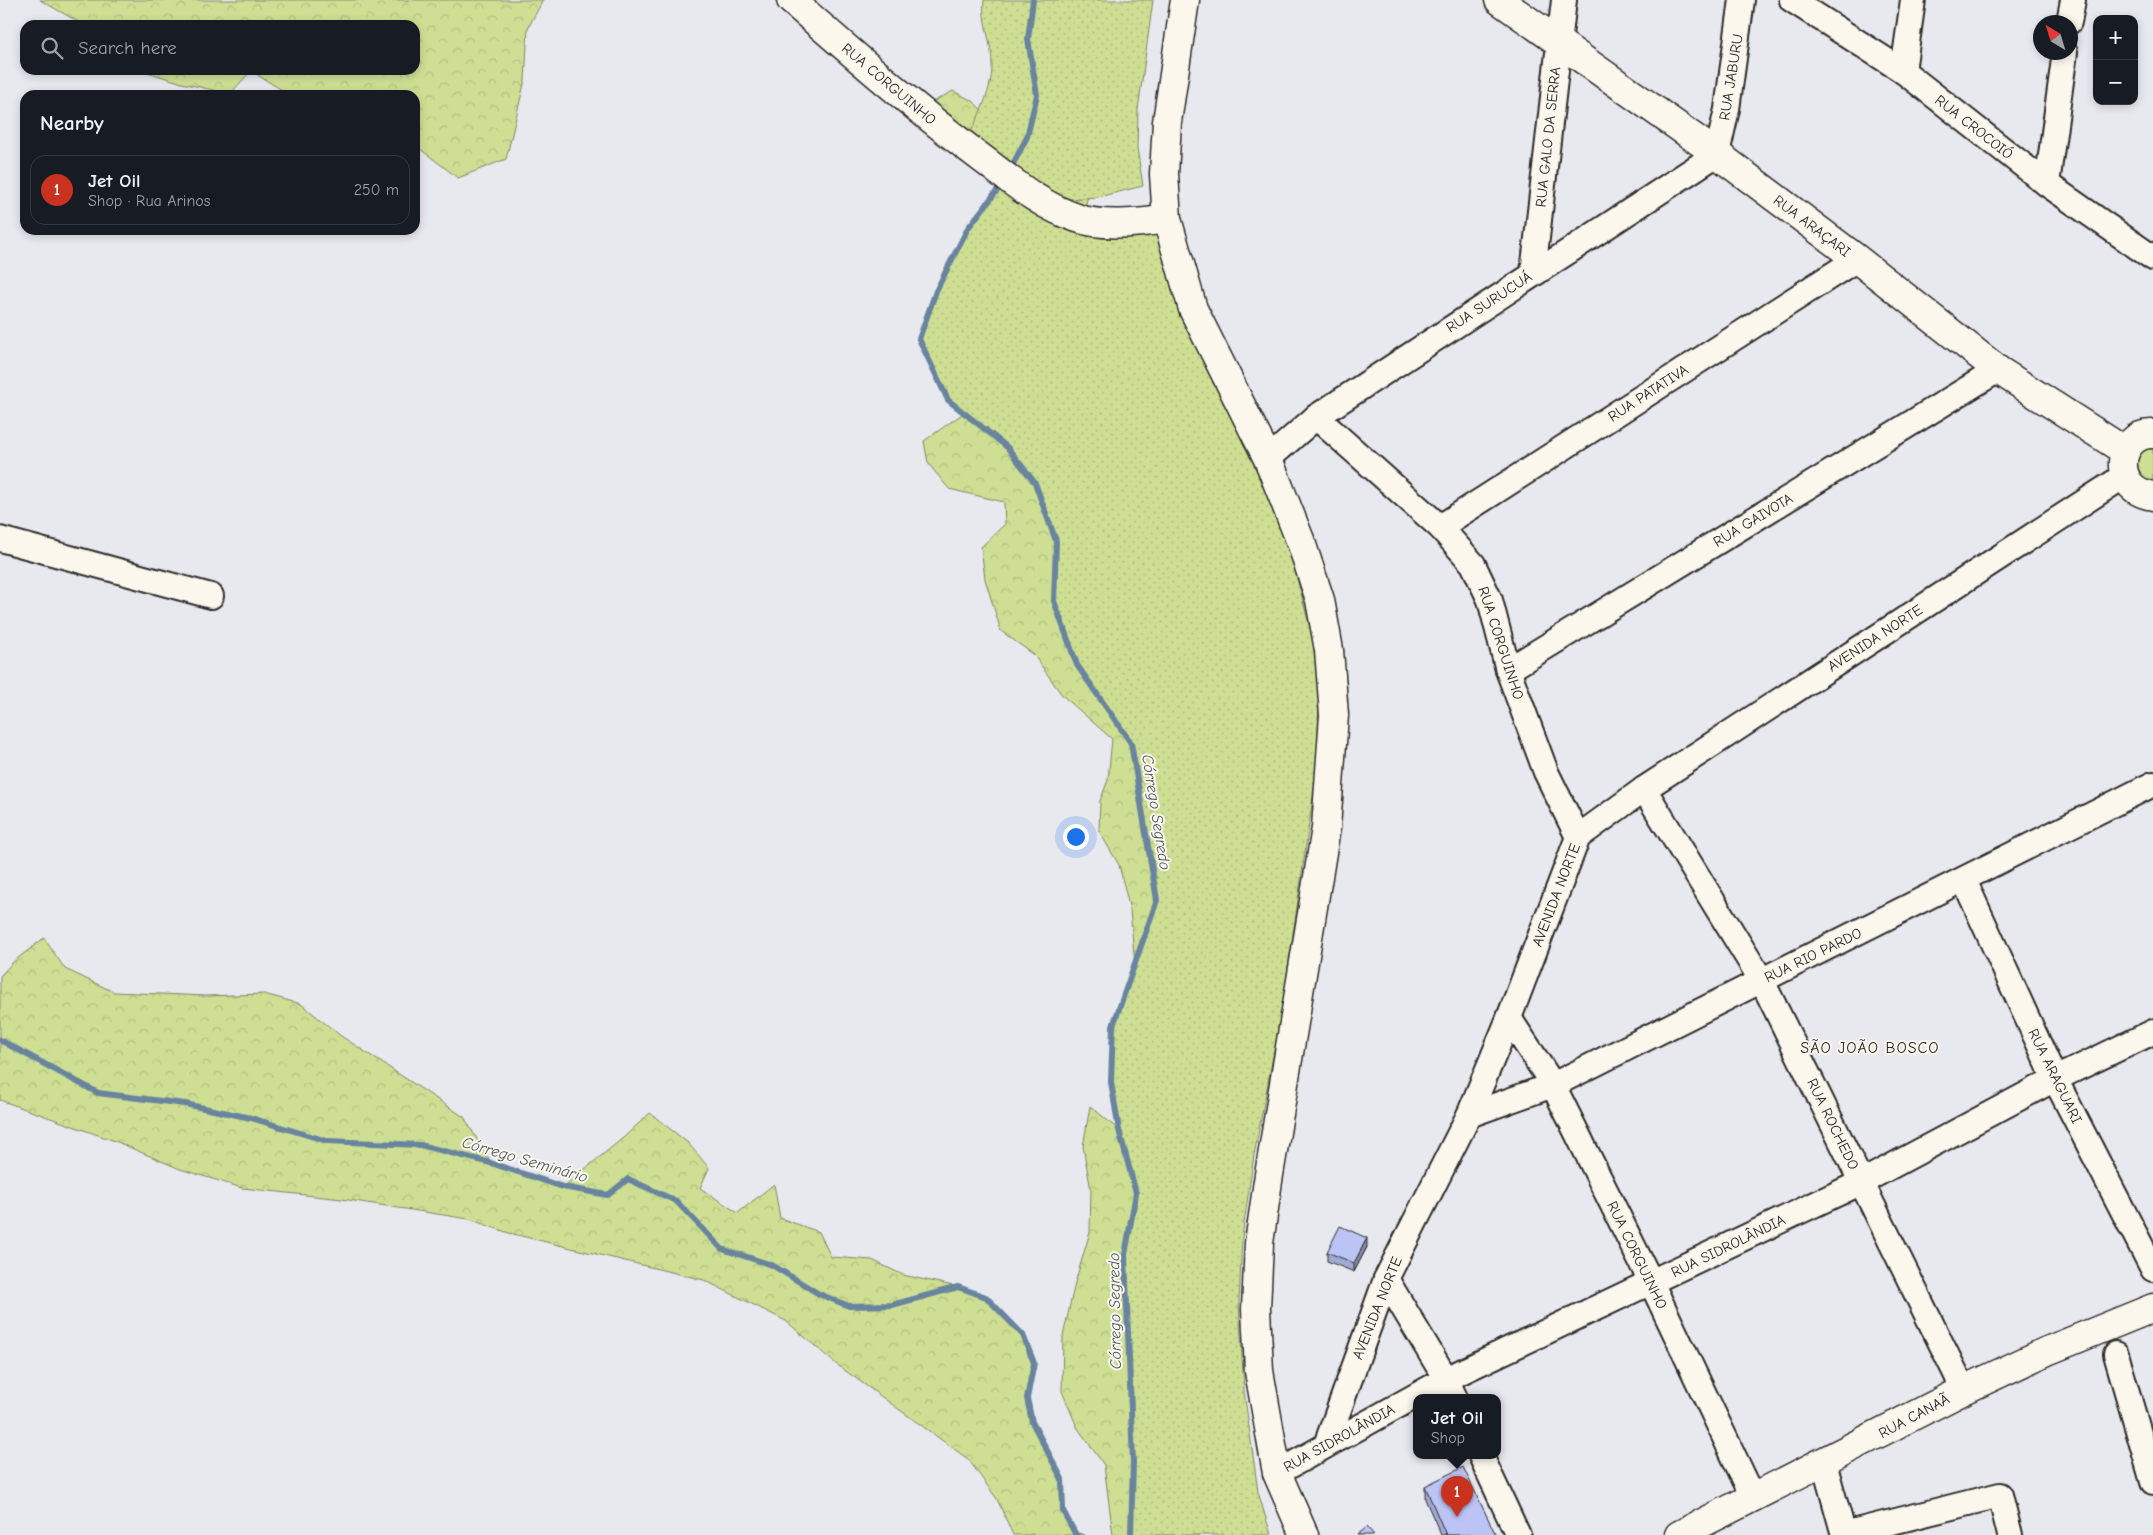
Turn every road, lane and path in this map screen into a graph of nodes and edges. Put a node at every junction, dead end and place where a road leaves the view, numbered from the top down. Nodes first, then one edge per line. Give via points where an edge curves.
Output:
1 (791, 0) edge
2 (1185, 0) edge
3 (1499, 0) edge
4 (1564, 0) edge
5 (1742, 0) edge
6 (1792, 0) edge
7 (1913, 0) edge
8 (2072, 0) edge
9 (2070, 15) edge
10 (1558, 44) junction
11 (2064, 60) edge
12 (1903, 71) junction
13 (1717, 154) junction
14 (2047, 184) junction
15 (1167, 219) junction
16 (2153, 258) edge
17 (1857, 259) junction
18 (1533, 273) junction
19 (1998, 370) junction
20 (1316, 417) junction
21 (2153, 434) edge
22 (1268, 459) junction
23 (2124, 464) junction
24 (2153, 496) edge
25 (1440, 527) junction
26 (0, 539) edge
27 (211, 596) dead end
28 (1508, 670) junction
29 (2153, 784) edge
30 (1644, 789) junction
31 (1578, 837) junction
32 (1964, 880) junction
33 (1762, 981) junction
34 (1509, 1018) junction
35 (2153, 1032) edge
36 (2055, 1080) junction
37 (1553, 1085) junction
38 (1469, 1115) junction
39 (1862, 1182) junction
40 (2153, 1269) edge
41 (1386, 1279) junction
42 (1651, 1282) junction
43 (2153, 1308) edge
44 (2116, 1354) dead end
45 (1450, 1389) edge
46 (1964, 1390) junction
47 (1413, 1406) edge
48 (2146, 1426) edge
49 (1326, 1445) junction
50 (1482, 1459) edge
51 (1824, 1463) junction
52 (1279, 1478) junction
53 (2153, 1482) edge
54 (1753, 1497) junction
55 (1844, 1534) edge
56 (1291, 1535) edge
57 (1304, 1535) edge
58 (1518, 1535) edge
59 (1679, 1535) edge
60 (2010, 1535) edge

1 - 15 street, RUA CORGUINHO via 921,114 1052,208 1079,219 1098,222 1139,223
2 - 15 street via 1167,122 1164,174
3 - 10 street, RUA ARAÇARI
4 - 10 street, RUA GALO DA SERRA
5 - 13 street, RUA JABURU via 1727,109
6 - 12 street, RUA CROCOIÓ
7 - 12 street
8 - 9 street
10 - 13 street, RUA ARAÇARI
10 - 18 street, RUA GALO DA SERRA
11 - 14 street
12 - 14 street, RUA CROCOIÓ
13 - 17 street, RUA ARAÇARI
13 - 18 street, RUA SURUCUÁ
14 - 16 street, RUA CROCOIÓ
15 - 22 street via 1193,310
17 - 19 street, RUA ARAÇARI
17 - 25 street, RUA PATATIVA
18 - 20 street, RUA SURUCUÁ
19 - 23 street, RUA ARAÇARI
19 - 28 street, RUA GAIVOTA
20 - 22 street, RUA SURUCUÁ
20 - 25 street, RUA CORGUINHO
21 - 23 street via 2135,439
22 - 52 street via 1320,600 1329,650 1334,715 1326,828 1259,1243 1256,1309 1259,1371
23 - 24 street, RUA ARAÇARI via 2131,488
23 - 30 street, AVENIDA NORTE
25 - 28 street, RUA CORGUINHO via 1473,564 1490,600
26 - 27 street
28 - 31 street, RUA CORGUINHO via 1546,772
29 - 32 street, RUA RIO PARDO
30 - 31 street, AVENIDA NORTE
30 - 33 street, RUA ROCHEDO
31 - 34 street, AVENIDA NORTE
32 - 33 street, RUA RIO PARDO
32 - 36 street, RUA ARAGUARI
33 - 37 street, RUA RIO PARDO
33 - 39 street, RUA ROCHEDO
34 - 37 street, RUA CORGUINHO
34 - 38 street, AVENIDA NORTE
35 - 36 street, RUA SIDROLÂNDIA
36 - 39 street, RUA SIDROLÂNDIA
36 - 40 street, RUA ARAGUARI
37 - 38 street, RUA RIO PARDO
37 - 42 street, RUA CORGUINHO
38 - 41 street, AVENIDA NORTE
39 - 42 street, RUA SIDROLÂNDIA
39 - 46 street, RUA ROCHEDO
41 - 45 street
41 - 49 street, AVENIDA NORTE
42 - 45 street, RUA SIDROLÂNDIA
42 - 54 street, RUA CORGUINHO
43 - 46 street, RUA CANAÃ via 2047,1350
44 - 48 street
46 - 51 street, RUA CANAÃ
47 - 49 street, RUA SIDROLÂNDIA
48 - 53 street
49 - 52 street, RUA SIDROLÂNDIA
50 - 58 street
51 - 54 street, RUA CANAÃ
51 - 55 street
52 - 56 street
52 - 57 street
54 - 59 street, RUA CANAÃ
55 - 60 street via 2000,1495

